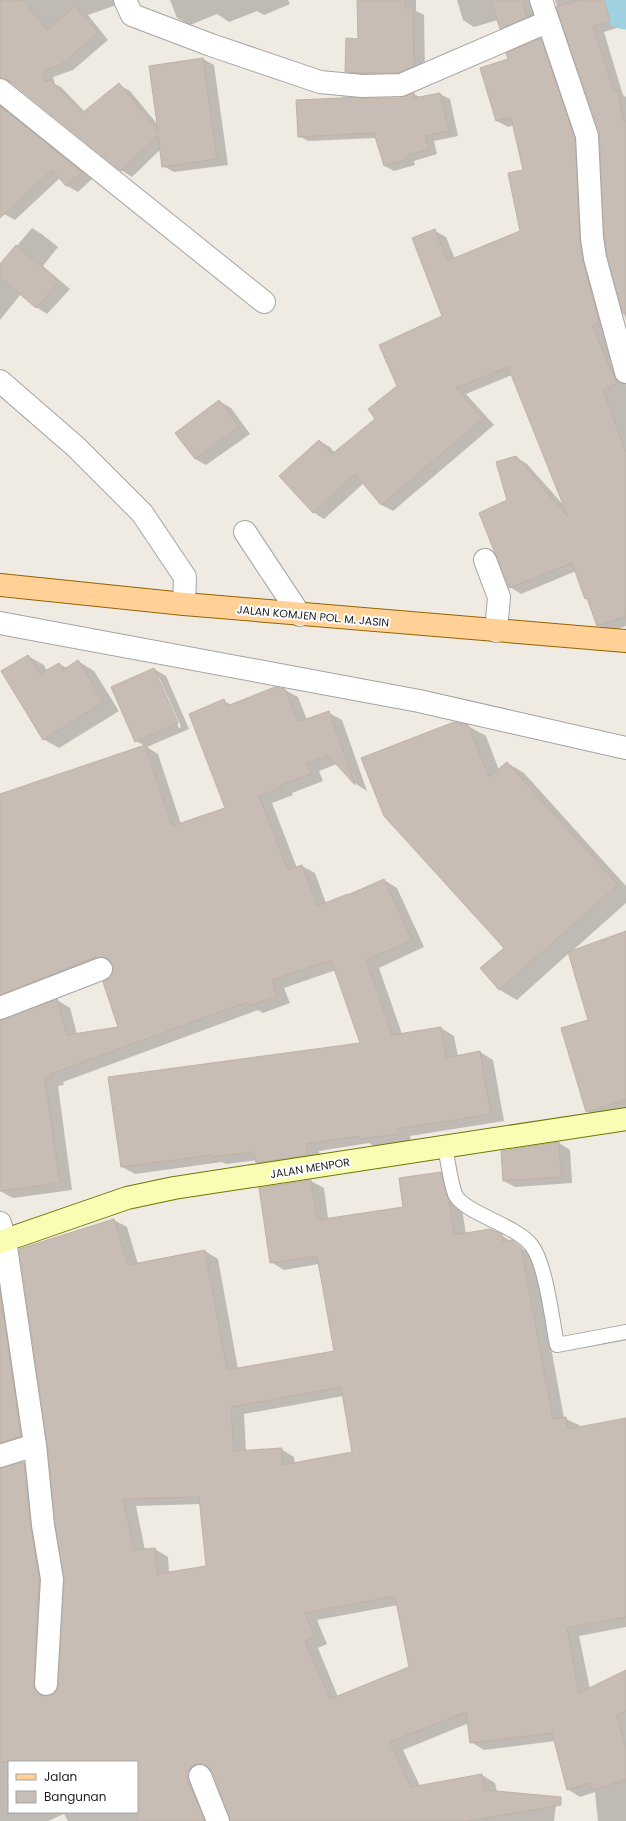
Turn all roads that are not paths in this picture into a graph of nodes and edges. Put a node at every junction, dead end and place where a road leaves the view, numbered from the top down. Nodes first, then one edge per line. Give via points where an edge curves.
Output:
1 (125, 0) edge
2 (541, 0) edge
3 (547, 22) junction
4 (0, 90) edge
5 (264, 302) dead end
6 (626, 372) edge
7 (0, 381) edge
8 (245, 532) dead end
9 (485, 560) dead end
10 (0, 585) edge
11 (184, 604) junction
12 (300, 614) junction
13 (0, 623) edge
14 (496, 631) junction
15 (626, 641) edge
16 (626, 748) edge
17 (101, 969) dead end
18 (0, 1008) edge
19 (626, 1119) edge
20 (445, 1146) junction
21 (2, 1235) edge
22 (626, 1332) edge
23 (35, 1445) junction
24 (0, 1456) edge
25 (46, 1684) dead end
26 (200, 1776) dead end
27 (218, 1821) edge

1 - 3 street via 132,15 211,45 320,82 362,86 401,85
2 - 3 street
3 - 6 street via 587,136 594,258
4 - 5 street
7 - 11 street via 76,447 142,513 185,577
8 - 12 street
9 - 14 street via 500,597
10 - 11 main road, JALAN KOMJEN POL. M. JASIN
11 - 12 main road, JALAN KOMJEN POL. M. JASIN
12 - 14 main road, JALAN KOMJEN POL. M. JASIN
13 - 16 street via 419,701
14 - 15 main road, JALAN KOMJEN POL. M. JASIN
17 - 18 street
19 - 20 street, JALAN MENPOR
20 - 21 street, JALAN MENPOR via 174,1188
20 - 22 lane via 456,1195 470,1208 519,1234 532,1245 540,1258 558,1346
21 - 23 street
23 - 24 street
23 - 25 street via 43,1525 52,1579
26 - 27 street

